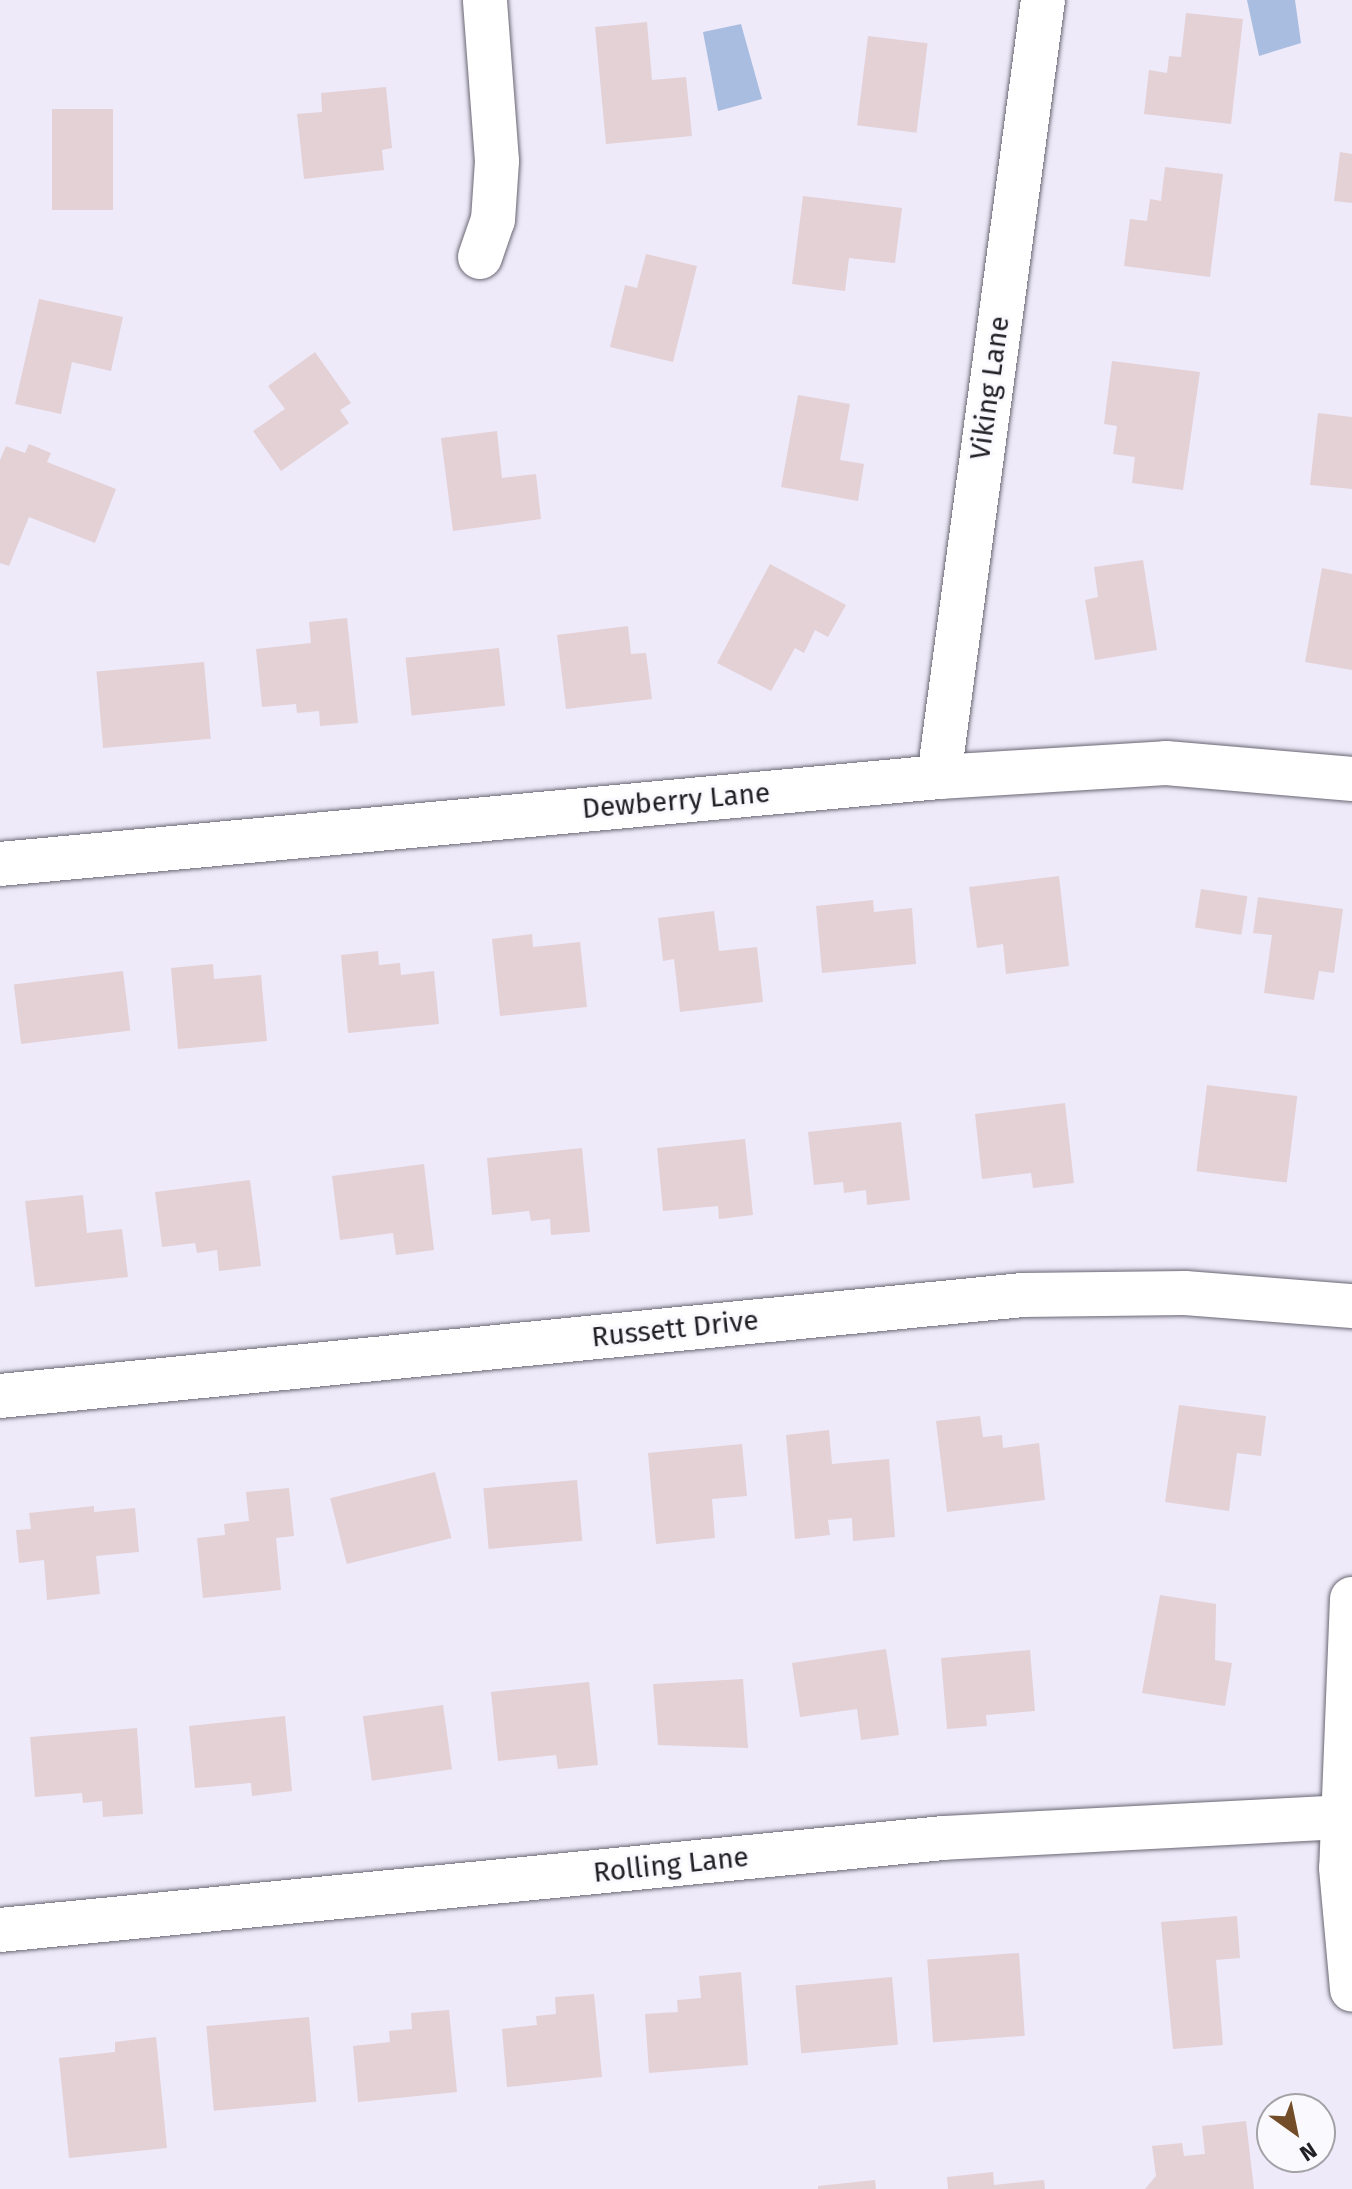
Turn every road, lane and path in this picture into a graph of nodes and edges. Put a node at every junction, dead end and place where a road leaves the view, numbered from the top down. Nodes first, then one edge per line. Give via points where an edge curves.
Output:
1 (485, 0) edge
2 (1043, 0) edge
3 (480, 257) dead end
4 (939, 777) junction
5 (1352, 779) edge
6 (0, 864) edge
7 (1352, 1306) edge
8 (0, 1396) edge
9 (1352, 1599) edge
10 (1343, 1817) junction
11 (0, 1930) edge
12 (1352, 1990) edge

1 - 3 street via 497,161 493,220
2 - 4 street, Viking Lane
4 - 5 street, Dewberry Lane via 1166,763
4 - 6 street, Dewberry Lane
7 - 8 street, Russett Drive via 1185,1293 1022,1295
9 - 10 street
10 - 11 street, Rolling Lane via 943,1838
10 - 12 street

